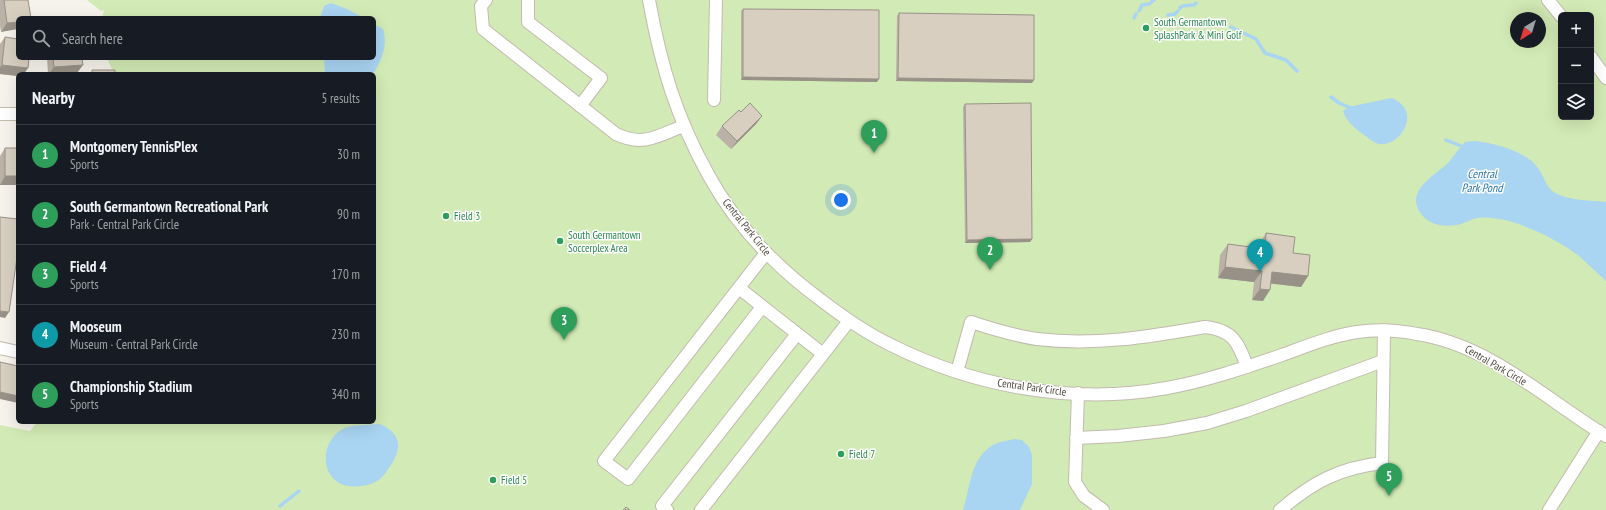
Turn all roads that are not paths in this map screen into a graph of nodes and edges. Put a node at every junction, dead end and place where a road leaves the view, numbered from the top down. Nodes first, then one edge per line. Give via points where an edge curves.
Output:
1 (486, 0) edge
2 (528, 0) edge
3 (649, 0) edge
4 (716, 0) edge
5 (1548, 0) edge
6 (1558, 12) edge
7 (1594, 61) edge
8 (1606, 78) edge
9 (714, 100) dead end
10 (580, 106) junction
11 (0, 114) edge
12 (16, 114) edge
13 (683, 126) junction
14 (766, 253) junction
15 (739, 288) junction
16 (762, 307) junction
17 (849, 321) junction
18 (1384, 330) junction
19 (797, 334) junction
20 (0, 348) edge
21 (16, 352) edge
22 (823, 354) junction
23 (1384, 361) junction
24 (1247, 367) junction
25 (957, 372) junction
26 (1078, 393) junction
27 (1602, 434) edge
28 (1076, 438) junction
29 (667, 510) edge
30 (701, 510) edge
31 (1103, 510) edge
32 (1280, 510) edge
33 (1549, 510) edge

1 - 10 street via 481,6 483,29
2 - 10 street via 528,22 601,78
3 - 13 street, Central Park Circle via 667,82
4 - 9 street
5 - 6 street
7 - 8 street
10 - 13 street via 626,140 646,140
11 - 12 street
13 - 14 street, Central Park Circle via 710,178 737,219
14 - 15 street
14 - 17 street, Central Park Circle via 800,284
15 - 16 street
15 - 16 street via 604,461 628,479
16 - 19 street
17 - 22 street
17 - 25 street, Central Park Circle via 889,344
18 - 23 street
18 - 24 street, Central Park Circle via 1356,332 1326,339
18 - 27 street, Central Park Circle via 1417,334 1467,347 1522,379
19 - 22 street
19 - 29 street via 662,506
20 - 21 street
22 - 30 street
23 - 28 street via 1207,423 1148,433
23 - 32 street via 1382,463 1331,475 1300,493
24 - 25 street via 1233,337 1216,328 1205,327 1116,341 1082,342 1036,339 971,322
24 - 26 street, Central Park Circle via 1206,380 1164,389
25 - 26 street, Central Park Circle via 999,384 1048,392
26 - 28 street
27 - 33 street
28 - 31 street via 1075,482 1084,496

